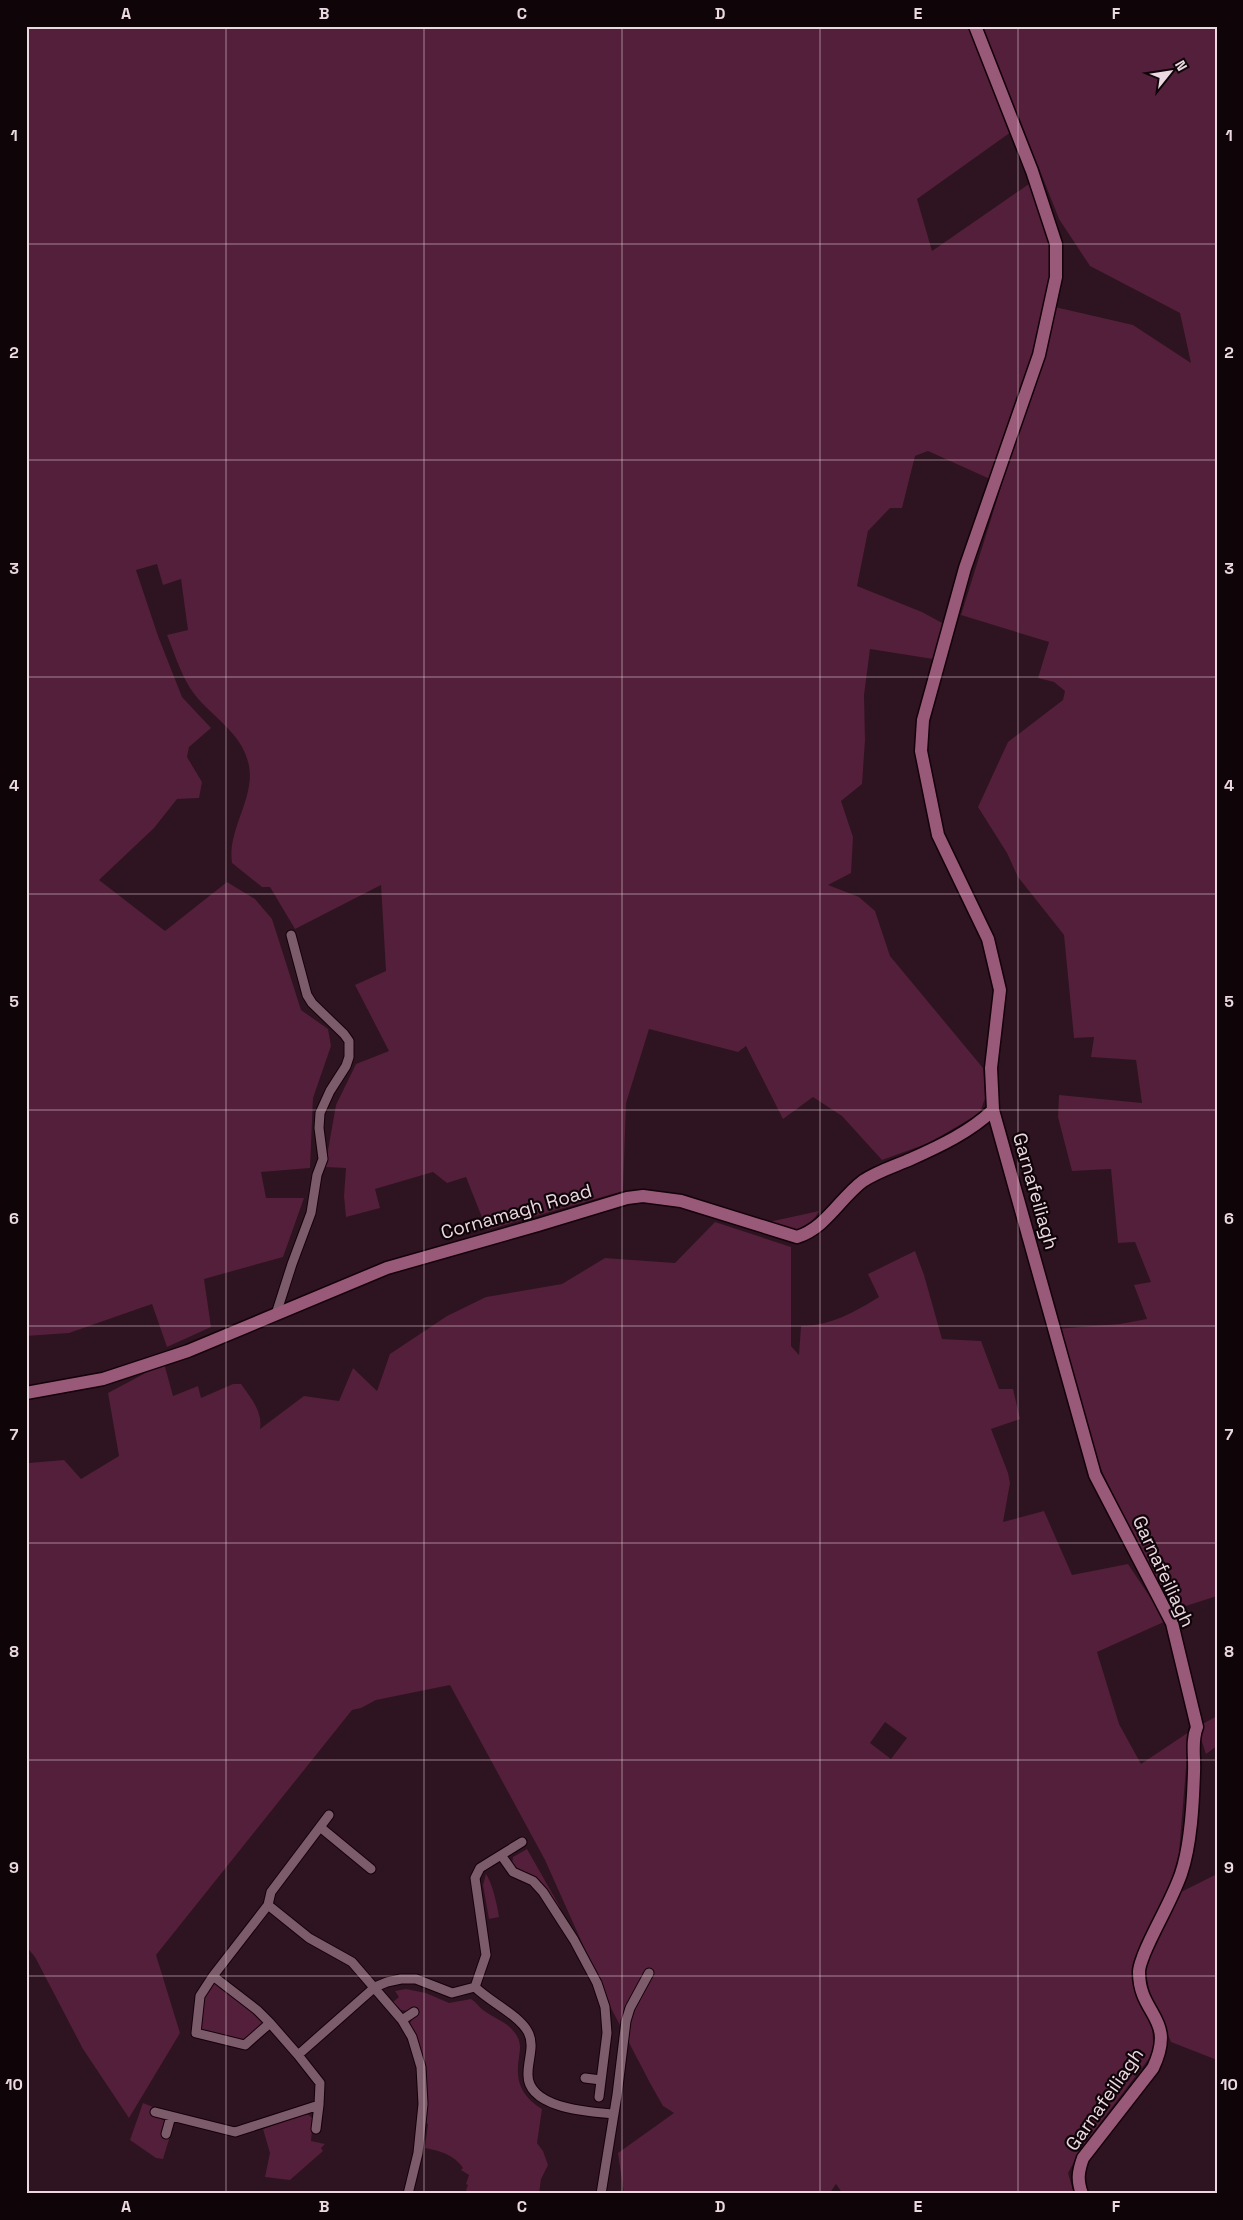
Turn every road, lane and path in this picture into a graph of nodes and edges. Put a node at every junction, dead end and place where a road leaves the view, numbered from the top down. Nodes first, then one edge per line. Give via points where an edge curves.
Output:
1 (975, 26) edge
2 (291, 935) dead end
3 (993, 1110) junction
4 (276, 1314) junction
5 (26, 1392) edge
6 (329, 1815) dead end
7 (320, 1827) junction
8 (522, 1842) dead end
9 (501, 1854) junction
10 (372, 1869) dead end
11 (268, 1905) junction
12 (649, 1973) dead end
13 (212, 1976) junction
14 (375, 1987) junction
15 (475, 1987) junction
16 (414, 2012) dead end
17 (402, 2020) junction
18 (270, 2023) junction
19 (298, 2055) junction
20 (585, 2078) dead end
21 (601, 2080) junction
22 (599, 2097) dead end
23 (319, 2105) junction
24 (155, 2112) dead end
25 (614, 2114) junction
26 (171, 2116) junction
27 (316, 2129) dead end
28 (166, 2134) dead end
29 (408, 2194) edge
30 (601, 2194) edge
31 (1082, 2194) edge

1 - 3 street, Garnafeiliagh via 1032,171 1056,244 1056,277 1039,355 965,568 924,720 921,751 938,835 988,939 1000,990 991,1068
2 - 4 street via 307,995 344,1034 349,1057 320,1113 322,1159 311,1212
3 - 4 street, Cornamagh Road via 978,1124 926,1152 877,1172 809,1233 797,1237 681,1201 644,1196 627,1198 386,1268
3 - 31 street, Garnafeiliagh via 1096,1475 1172,1623 1197,1727 1185,1858 1138,1971 1142,1991 1160,2027 1161,2052 1153,2068 1083,2158 1077,2182
4 - 5 street, Cornamagh Road via 188,1351 103,1379
6 - 7 street
7 - 10 street
7 - 11 street via 271,1892
8 - 9 street
9 - 15 street via 480,1868 475,1878 486,1955
9 - 21 street via 513,1872 533,1881 543,1892 597,1983 607,2033
11 - 13 street
11 - 14 street via 309,1938 352,1962
12 - 25 street via 626,2021
13 - 18 street
13 - 18 street via 200,1996 193,2032 245,2045
14 - 15 street via 409,1978 449,1992
14 - 17 street
14 - 19 street
15 - 25 street via 526,2029 531,2043 528,2077 538,2094 567,2108
16 - 17 street
17 - 29 street via 415,2045 423,2079 420,2141
18 - 19 street
19 - 23 street via 320,2083
20 - 21 street
21 - 22 street
23 - 26 street via 235,2132
23 - 27 street
24 - 26 street
25 - 30 street
26 - 28 street

